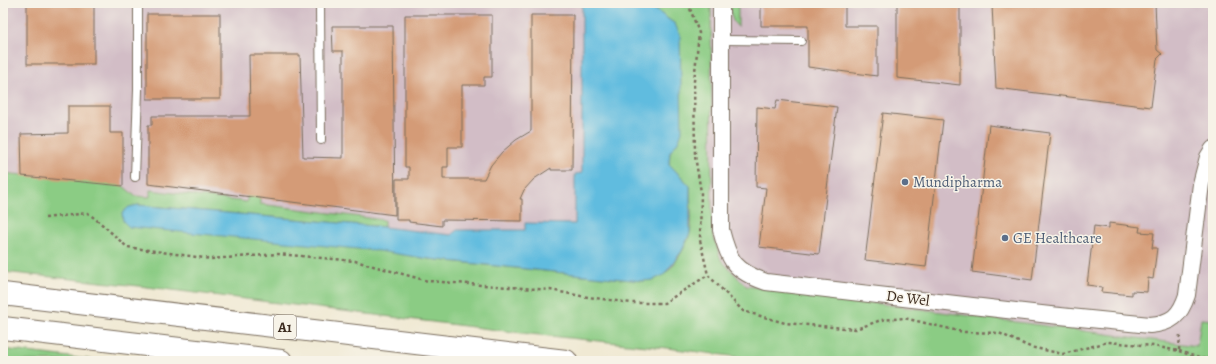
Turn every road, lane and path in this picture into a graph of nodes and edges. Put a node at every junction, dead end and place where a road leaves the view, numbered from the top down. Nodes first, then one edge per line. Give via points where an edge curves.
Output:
1 (138, 3) edge
2 (320, 3) edge
3 (688, 3) edge
4 (721, 3) edge
5 (721, 40) junction
6 (801, 41) dead end
7 (321, 140) dead end
8 (1213, 149) edge
9 (135, 177) dead end
10 (45, 218) dead end
11 (708, 275) junction
12 (3, 294) edge
13 (1183, 308) junction
14 (3, 328) edge
15 (1179, 350) junction
16 (1213, 356) edge
17 (280, 361) edge
18 (566, 361) edge

1 - 9 lane
2 - 7 lane
3 - 11 path via 699,33 694,81 695,156 701,192 700,240
4 - 5 street, De Wel
5 - 6 lane
5 - 13 street, De Wel via 721,230 726,250 734,265 749,276 766,282 1150,325 1160,324 1177,316
8 - 13 street via 1208,157 1201,184 1187,295
10 - 11 path via 88,214 126,247 211,259 278,254 355,261 428,281 550,290 631,303 664,303
11 - 15 path via 743,311 785,323 856,329 881,320 904,318 963,332 999,333 1030,348 1063,354 1108,342
12 - 18 highway, A1
13 - 15 path
14 - 17 highway, A1
15 - 16 path via 1202,359

